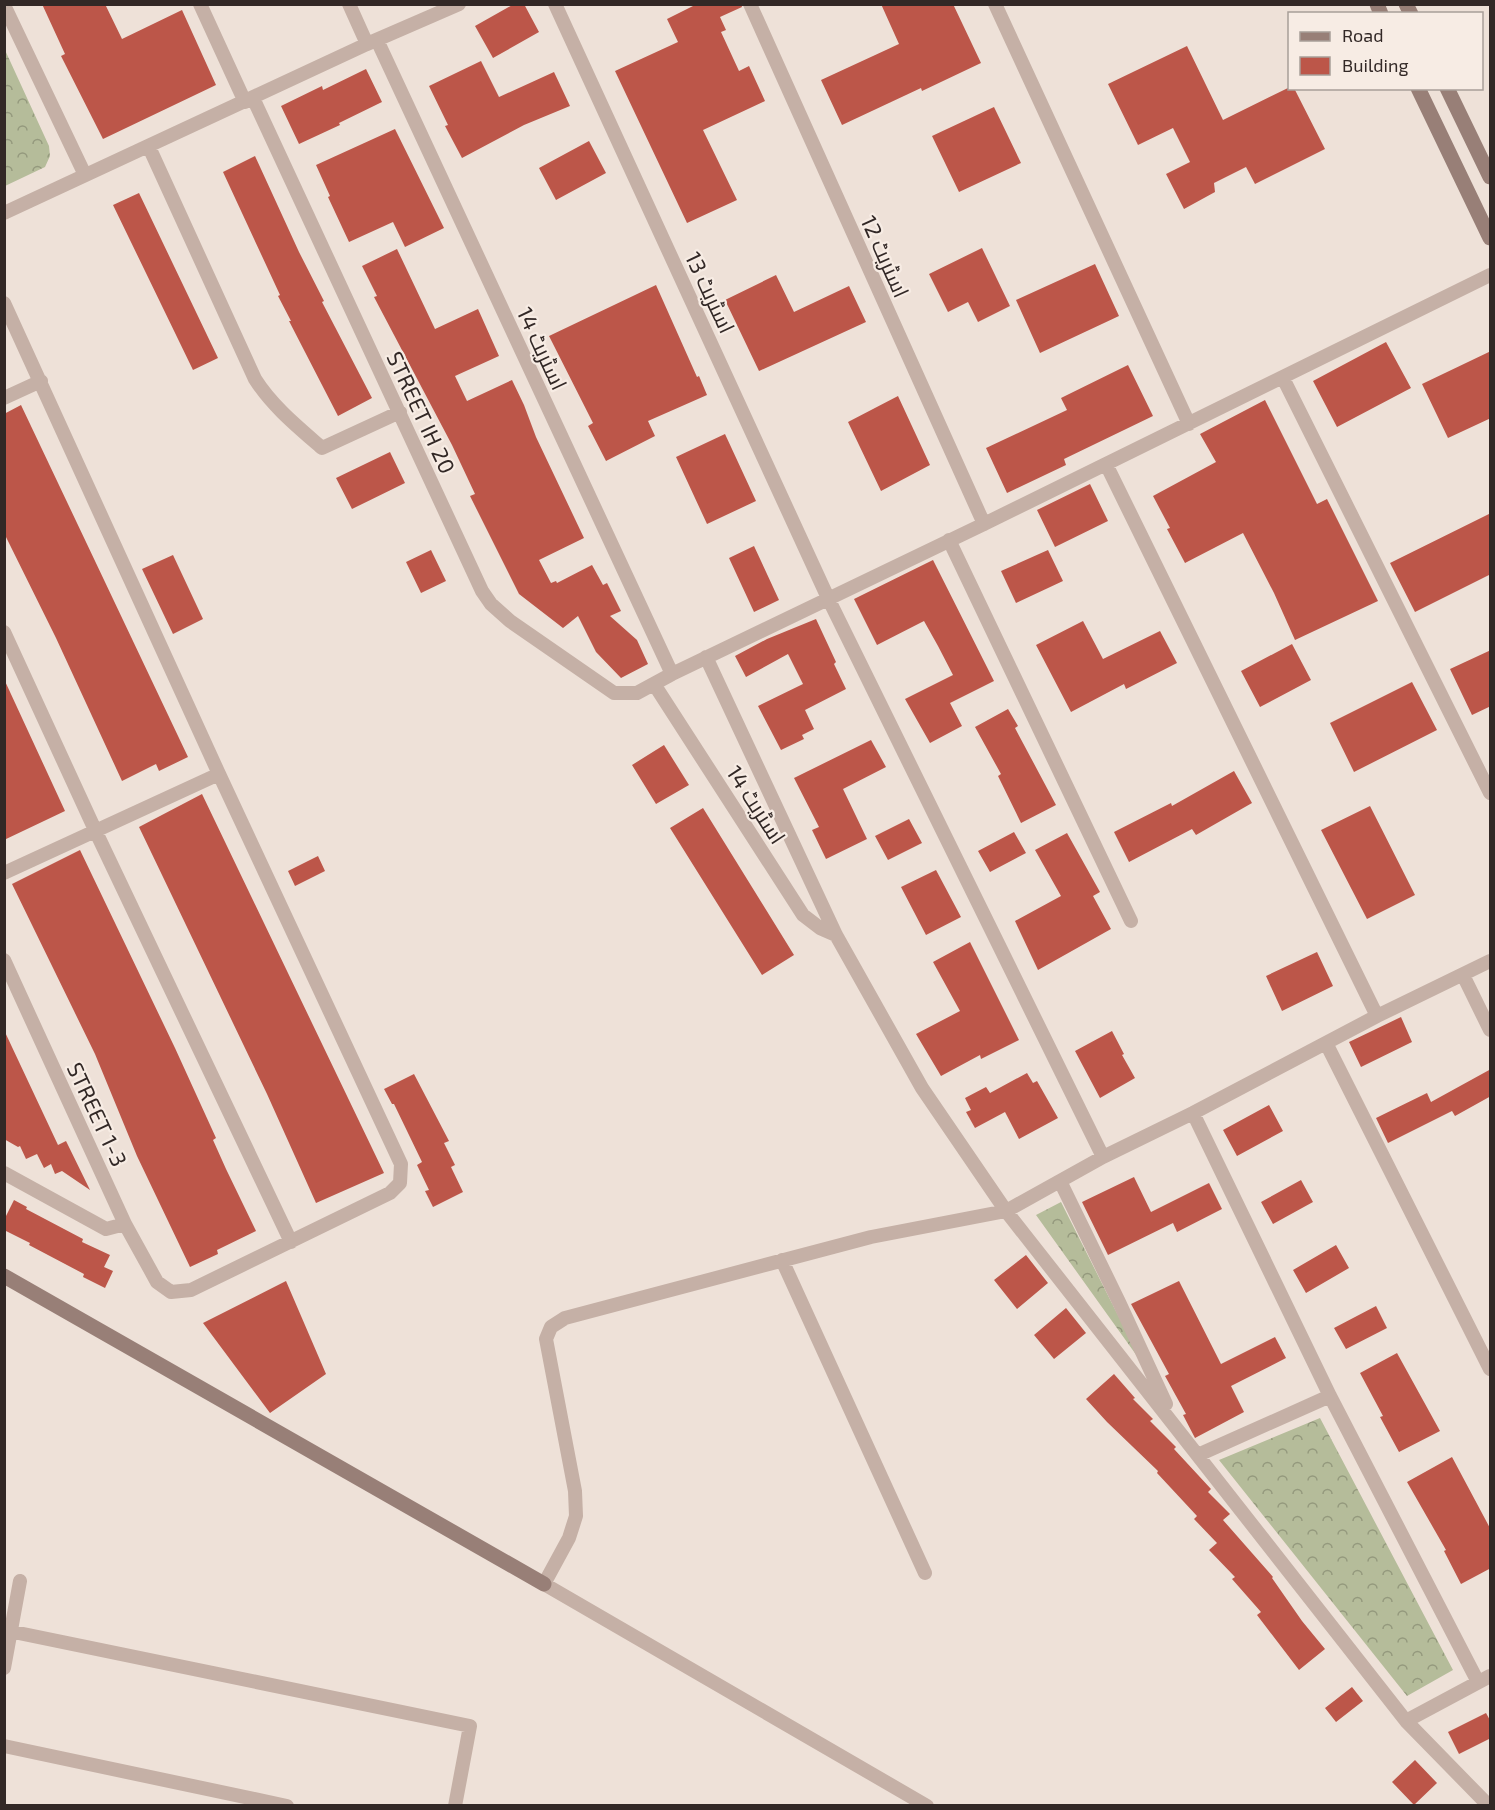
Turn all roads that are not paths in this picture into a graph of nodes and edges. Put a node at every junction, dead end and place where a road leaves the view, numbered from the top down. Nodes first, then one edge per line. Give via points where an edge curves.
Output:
1 (200, 4) edge
2 (349, 4) edge
3 (459, 4) edge
4 (555, 4) edge
5 (750, 4) edge
6 (995, 4) edge
7 (4, 5) edge
8 (372, 42) junction
9 (1419, 90) edge
10 (1448, 90) edge
11 (249, 100) junction
12 (149, 147) junction
13 (85, 175) junction
14 (1491, 177) edge
15 (4, 213) edge
16 (1491, 238) edge
17 (1491, 275) edge
18 (4, 303) edge
19 (1283, 378) junction
20 (41, 381) junction
21 (4, 398) edge
22 (400, 412) junction
23 (1189, 424) junction
24 (1106, 464) junction
25 (984, 524) junction
26 (949, 540) junction
27 (828, 598) junction
28 (4, 632) edge
29 (706, 657) junction
30 (672, 674) junction
31 (654, 684) junction
32 (219, 774) junction
33 (1491, 793) edge
34 (96, 832) junction
35 (4, 873) edge
36 (1131, 921) dead end
37 (836, 935) junction
38 (4, 960) edge
39 (1491, 961) edge
40 (1463, 975) junction
41 (1377, 1016) junction
42 (1491, 1030) edge
43 (1326, 1043) junction
44 (1193, 1113) junction
45 (1102, 1157) junction
46 (4, 1173) edge
47 (1060, 1181) junction
48 (1006, 1211) junction
49 (125, 1224) junction
50 (291, 1242) junction
51 (782, 1260) junction
52 (4, 1276) edge
53 (1491, 1369) edge
54 (1330, 1396) junction
55 (1174, 1423) junction
56 (1198, 1455) junction
57 (925, 1573) dead end
58 (20, 1581) dead end
59 (544, 1584) junction
60 (8, 1631) edge
61 (4, 1668) edge
62 (1484, 1679) edge
63 (1406, 1721) junction
64 (4, 1746) edge
65 (287, 1806) edge
66 (455, 1806) edge
67 (927, 1806) edge
68 (1489, 1806) edge

1 - 11 street, STREET IH 20
2 - 8 street, اسٹریٹ 14
3 - 8 street
4 - 27 street, اسٹریٹ 13
5 - 25 street, اسٹریٹ 12
6 - 23 street
7 - 13 street
8 - 11 street
8 - 30 street, اسٹریٹ 14
9 - 16 street
10 - 14 street
11 - 12 street
11 - 22 street, STREET IH 20
12 - 13 street
12 - 22 street via 263,392 322,448
13 - 15 street
17 - 19 street
18 - 20 street
19 - 23 street
19 - 33 street
20 - 21 street
20 - 32 street
22 - 31 street, STREET IH 20 via 491,604 614,693 637,693
23 - 24 street
24 - 25 street
24 - 41 street
25 - 26 street
26 - 27 street
26 - 36 street
27 - 29 street
27 - 45 street, اسٹریٹ 13
28 - 34 street
29 - 30 street
29 - 37 street
30 - 31 street
31 - 37 street, اسٹریٹ 14 via 803,915
32 - 34 street
32 - 50 street via 401,1164 400,1183 390,1193
34 - 35 street
34 - 50 street
37 - 48 street via 922,1088
38 - 49 street, STREET 1-3
39 - 40 street
40 - 41 street
40 - 42 street
41 - 43 street
43 - 44 street
43 - 53 street
44 - 45 street
44 - 54 street
45 - 47 street
46 - 49 street via 106,1229
47 - 48 street
47 - 55 street
48 - 51 street via 871,1237
48 - 55 street
49 - 50 street, STREET 1-3 via 157,1282 171,1292 190,1290
51 - 57 street
51 - 59 street via 565,1318 551,1327 546,1339 575,1491 576,1516 569,1538
52 - 59 street
54 - 56 street
54 - 62 street
55 - 56 street
56 - 63 street
58 - 60 street
59 - 67 street
60 - 61 street
60 - 66 street via 470,1726
62 - 63 street
63 - 68 street
64 - 65 street

